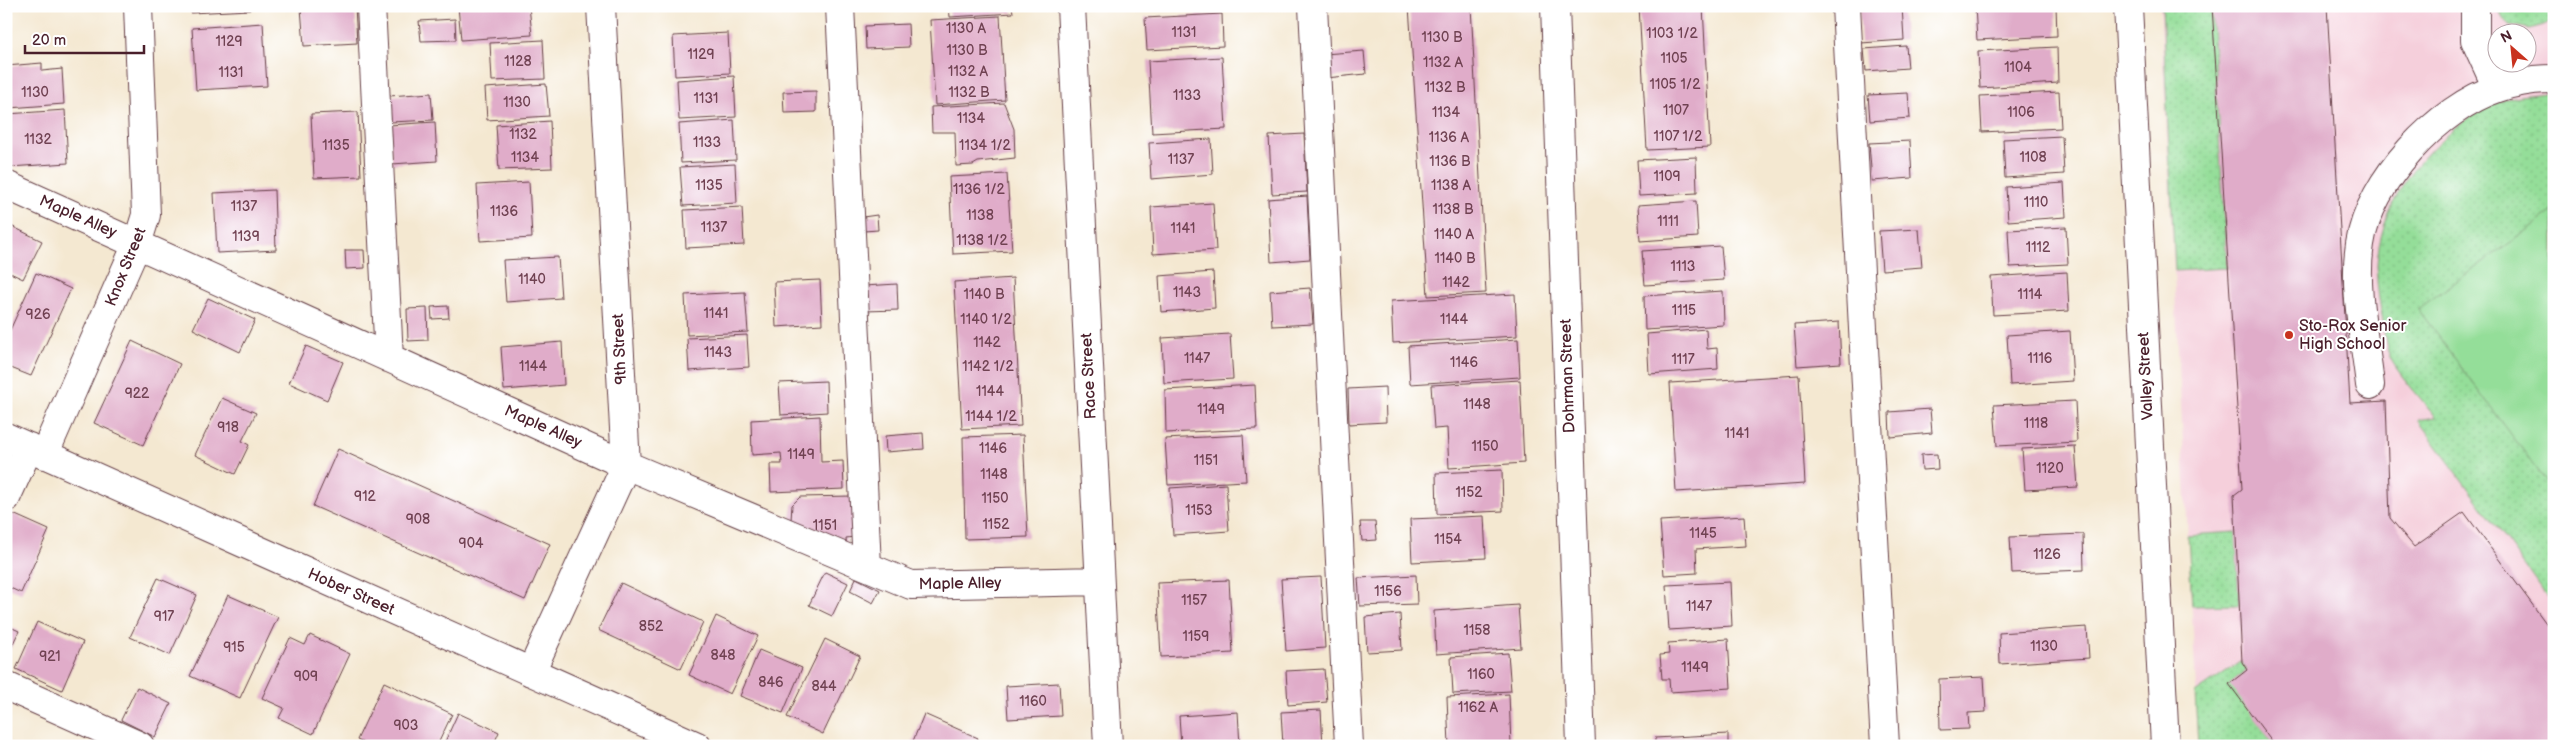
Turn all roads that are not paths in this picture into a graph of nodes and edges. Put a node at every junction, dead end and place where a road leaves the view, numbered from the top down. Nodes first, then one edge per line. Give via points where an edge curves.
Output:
1 (138, 6) edge
2 (371, 6) edge
3 (601, 6) edge
4 (840, 6) edge
5 (1071, 6) edge
6 (1313, 6) edge
7 (1555, 6) edge
8 (1846, 6) edge
9 (2128, 6) edge
10 (2475, 6) edge
11 (2554, 79) edge
12 (2497, 88) junction
13 (6, 185) edge
14 (137, 244) junction
15 (389, 358) junction
16 (2370, 384) dead end
17 (26, 446) edge
18 (626, 465) junction
19 (6, 498) edge
20 (867, 566) junction
21 (1099, 581) junction
22 (531, 672) junction
23 (6, 686) edge
24 (140, 746) edge
25 (697, 746) edge
26 (1108, 746) edge
27 (1348, 746) edge
28 (1581, 746) edge
29 (1884, 746) edge
30 (2165, 746) edge

1 - 14 street, Knox Street via 146,215
2 - 15 street
3 - 18 street, 9th Street
4 - 20 street
5 - 21 street, Race Street
6 - 27 street
7 - 28 street, Dohrman Street
8 - 29 street
9 - 30 street, Valley Street
10 - 12 street via 2475,40
11 - 12 street
12 - 16 street via 2459,107 2421,138 2393,171 2372,206 2360,244 2359,282
13 - 14 street, Maple Alley
14 - 15 street, Maple Alley
14 - 17 street, Knox Street
15 - 18 street, Maple Alley
17 - 19 street, Knox Street
17 - 22 street, Hober Street
18 - 20 street, Maple Alley
18 - 22 street, 9th Street
20 - 21 street, Maple Alley via 911,585
21 - 26 street, Race Street
22 - 25 street, Hober Street
23 - 24 street

